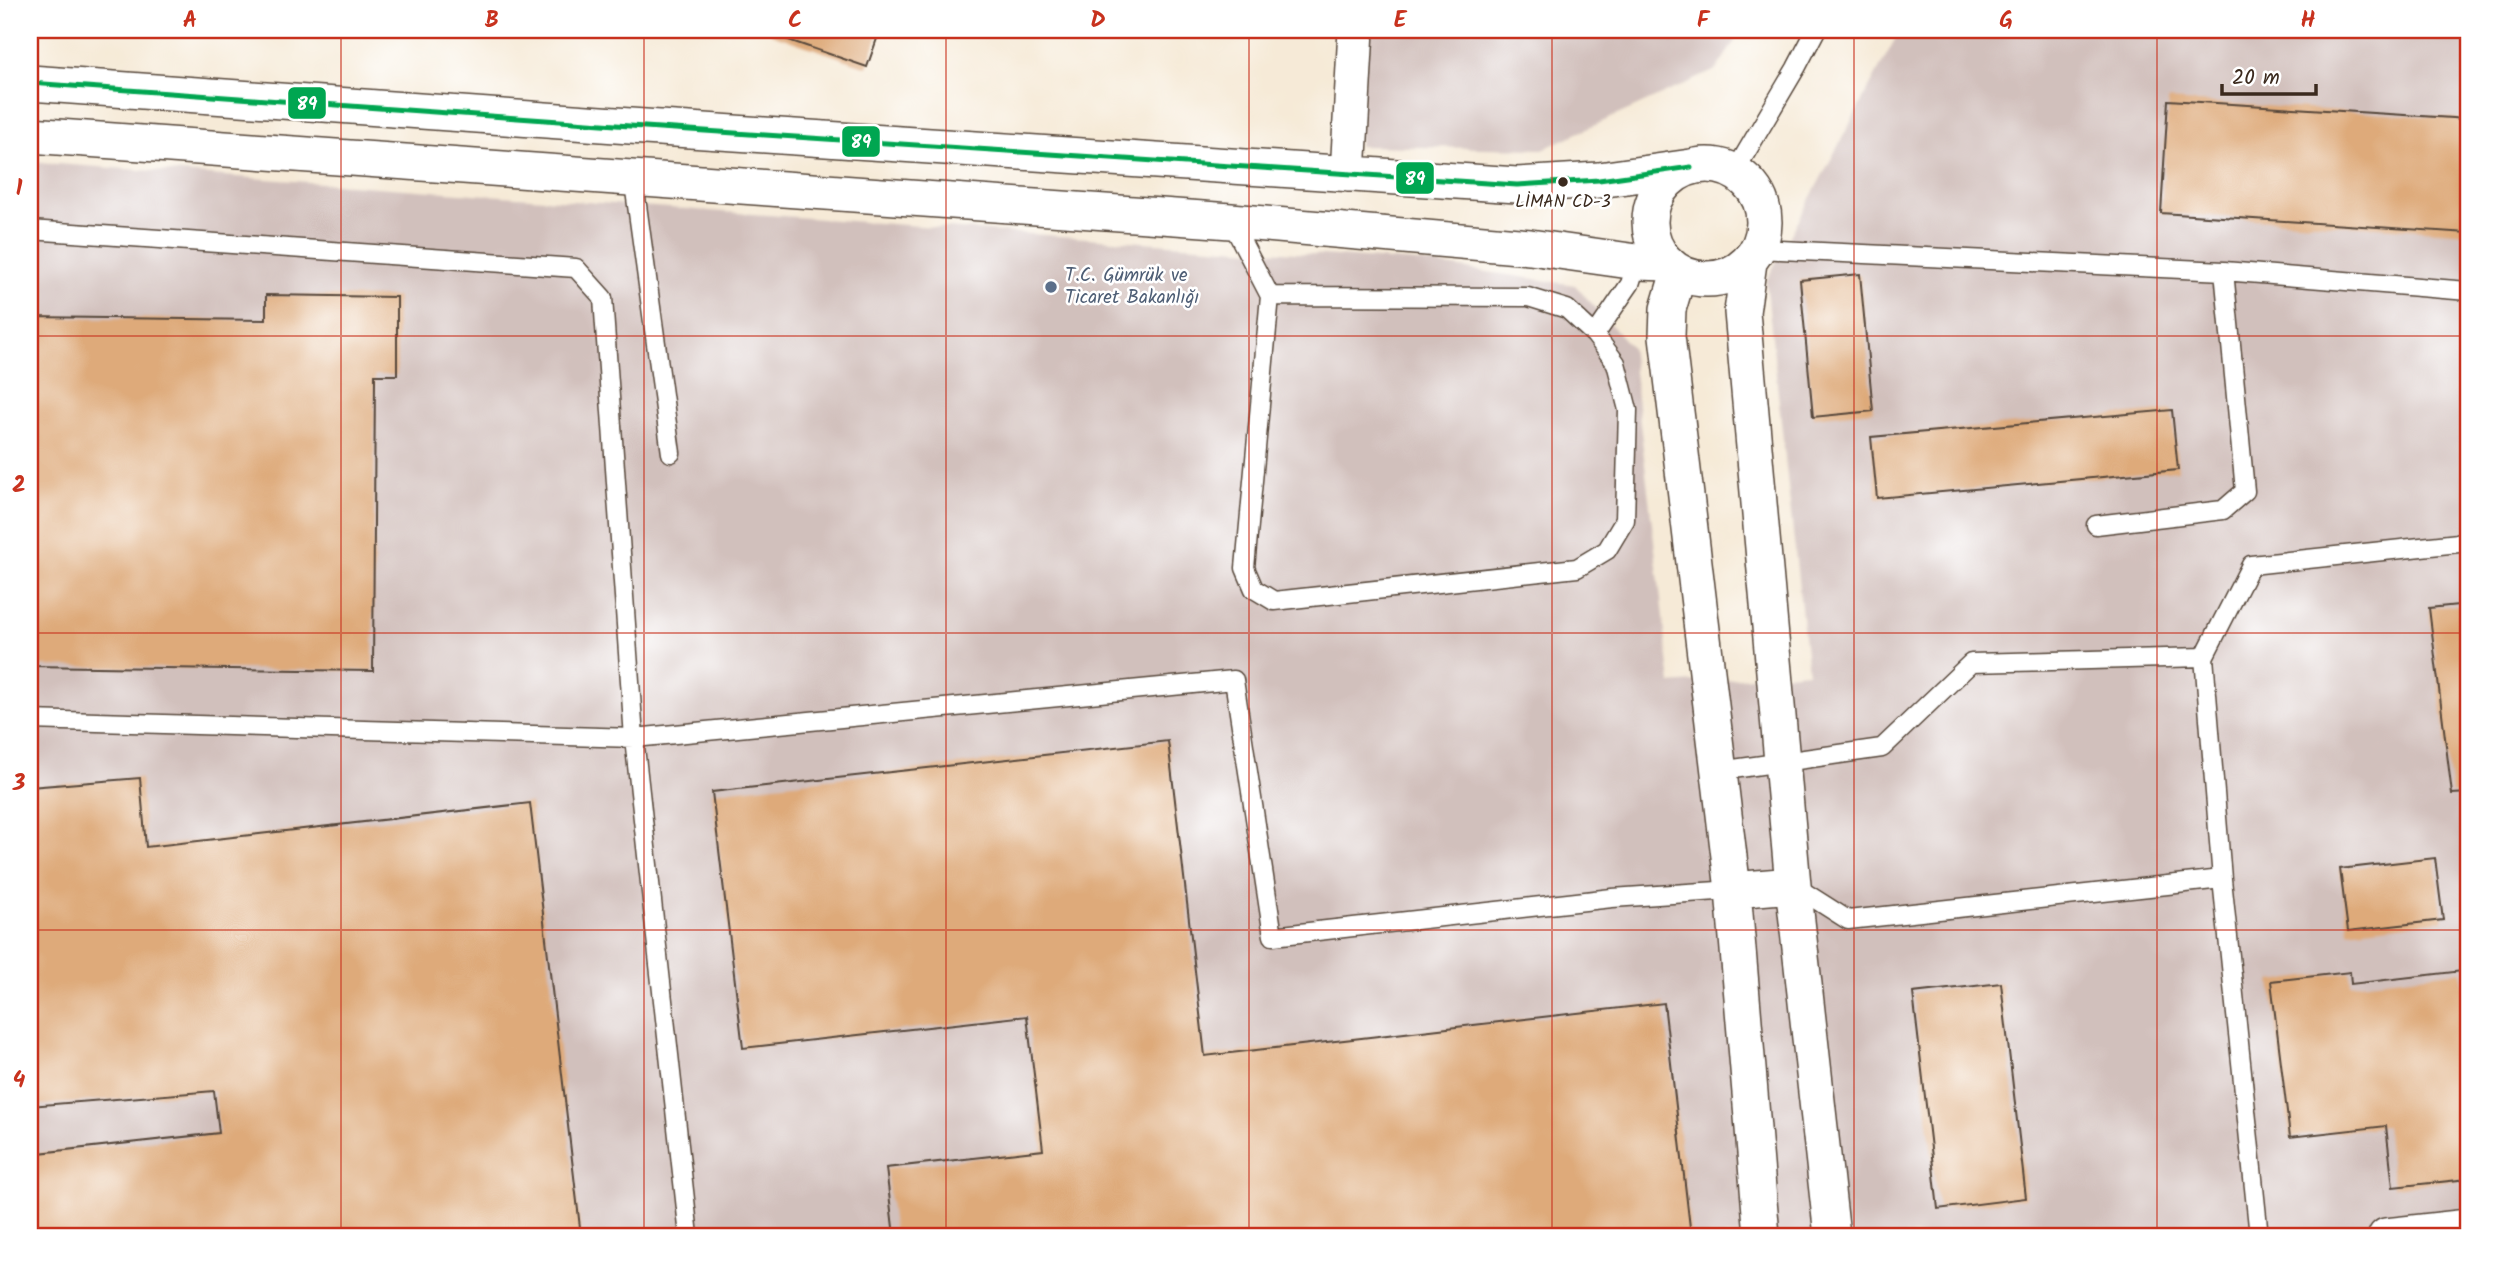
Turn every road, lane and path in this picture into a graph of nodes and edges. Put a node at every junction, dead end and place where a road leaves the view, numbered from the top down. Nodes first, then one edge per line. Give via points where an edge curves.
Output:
1 (1356, 30) edge
2 (1815, 30) edge
3 (30, 83) edge
4 (30, 135) edge
5 (1691, 167) junction
6 (1735, 172) junction
7 (1348, 174) junction
8 (633, 176) junction
9 (1231, 221) junction
10 (30, 230) edge
11 (1754, 256) junction
12 (1661, 266) junction
13 (2224, 271) junction
14 (2468, 291) edge
15 (1270, 296) junction
16 (1595, 335) junction
17 (671, 453) dead end
18 (2096, 525) dead end
19 (2468, 542) edge
20 (2204, 657) junction
21 (30, 720) edge
22 (634, 738) junction
23 (1784, 761) junction
24 (1719, 771) junction
25 (2222, 879) junction
26 (1793, 885) junction
27 (1733, 890) junction
28 (2468, 1227) edge
29 (689, 1236) edge
30 (1762, 1236) edge
31 (1832, 1236) edge
32 (2259, 1236) edge
33 (2386, 1236) edge

1 - 7 street
2 - 6 lane
3 - 7 street
4 - 8 street
5 - 6 street via 1706,164
5 - 7 street via 1599,180 1517,184
5 - 12 street via 1676,174 1654,200 1651,234
6 - 11 street via 1759,197 1765,214 1764,233
8 - 9 street
8 - 17 lane
9 - 12 street via 1530,247
9 - 15 lane
10 - 22 lane via 576,268 603,298
11 - 12 street via 1734,273 1716,279 1697,279
11 - 13 lane
11 - 23 street via 1742,312
12 - 16 lane via 1630,284
12 - 24 street
13 - 14 lane
13 - 18 lane via 2245,491 2223,510
15 - 16 lane via 1528,296 1567,309
15 - 16 lane via 1245,568 1254,589 1274,601 1577,568 1607,550 1625,520 1628,410 1616,363
19 - 20 lane via 2251,565
20 - 23 lane via 1971,663 1882,748
20 - 25 lane
21 - 22 lane
22 - 27 lane via 1234,680 1273,936 1612,898
22 - 29 lane
23 - 24 lane
23 - 26 street
24 - 27 street
25 - 26 lane via 1848,920
25 - 32 lane
26 - 27 street
26 - 31 street
27 - 30 street
28 - 33 street

